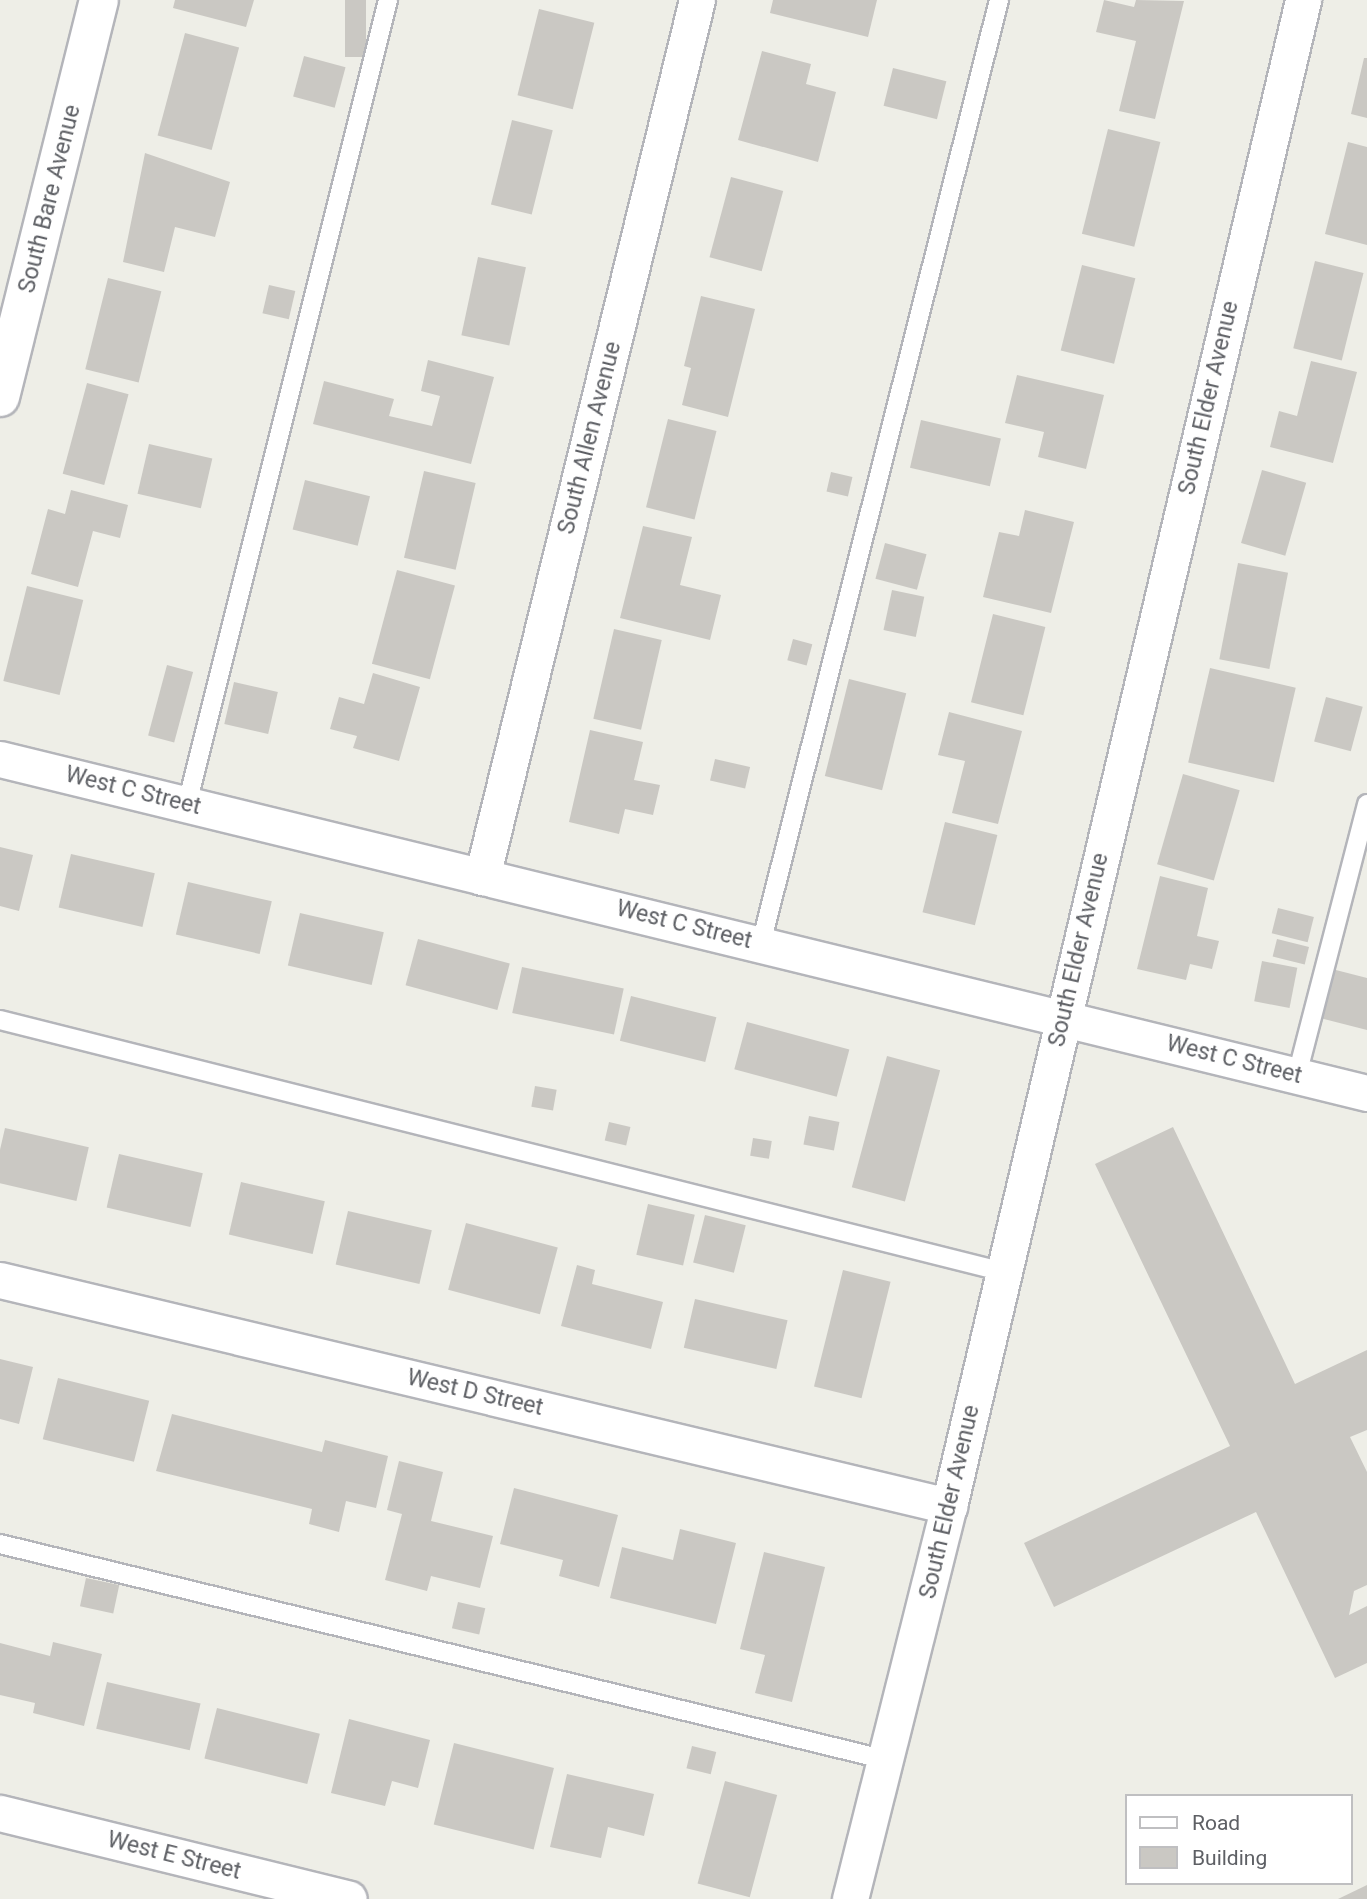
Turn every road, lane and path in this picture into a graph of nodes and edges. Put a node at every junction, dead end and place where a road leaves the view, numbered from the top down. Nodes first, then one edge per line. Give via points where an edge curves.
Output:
1 (99, 0) edge
2 (388, 0) edge
3 (697, 0) edge
4 (999, 0) edge
5 (1303, 0) edge
6 (10, 318) edge
7 (0, 397) edge
8 (0, 759) edge
9 (187, 804) junction
10 (1367, 804) edge
11 (482, 877) junction
12 (761, 944) junction
13 (1063, 1018) junction
14 (0, 1020) edge
15 (1297, 1075) junction
16 (1367, 1093) edge
17 (1004, 1272) junction
18 (0, 1280) edge
19 (949, 1506) junction
20 (0, 1544) edge
21 (887, 1760) junction
22 (0, 1813) edge
23 (349, 1899) edge
24 (850, 1899) edge

1 - 6 street, South Bare Avenue
2 - 9 lane
3 - 11 street, South Allen Avenue
4 - 12 lane
5 - 13 street, South Elder Avenue
6 - 7 street, South Bare Avenue
8 - 9 street, West C Street
9 - 11 street, West C Street
10 - 15 lane
11 - 12 street, West C Street
12 - 13 street, West C Street
13 - 15 street, West C Street
13 - 17 street, South Elder Avenue
14 - 17 lane
15 - 16 street, West C Street
17 - 19 street, South Elder Avenue
18 - 19 street, West D Street
19 - 21 street, South Elder Avenue
20 - 21 lane
21 - 24 street, South Elder Avenue
22 - 23 street, West E Street

